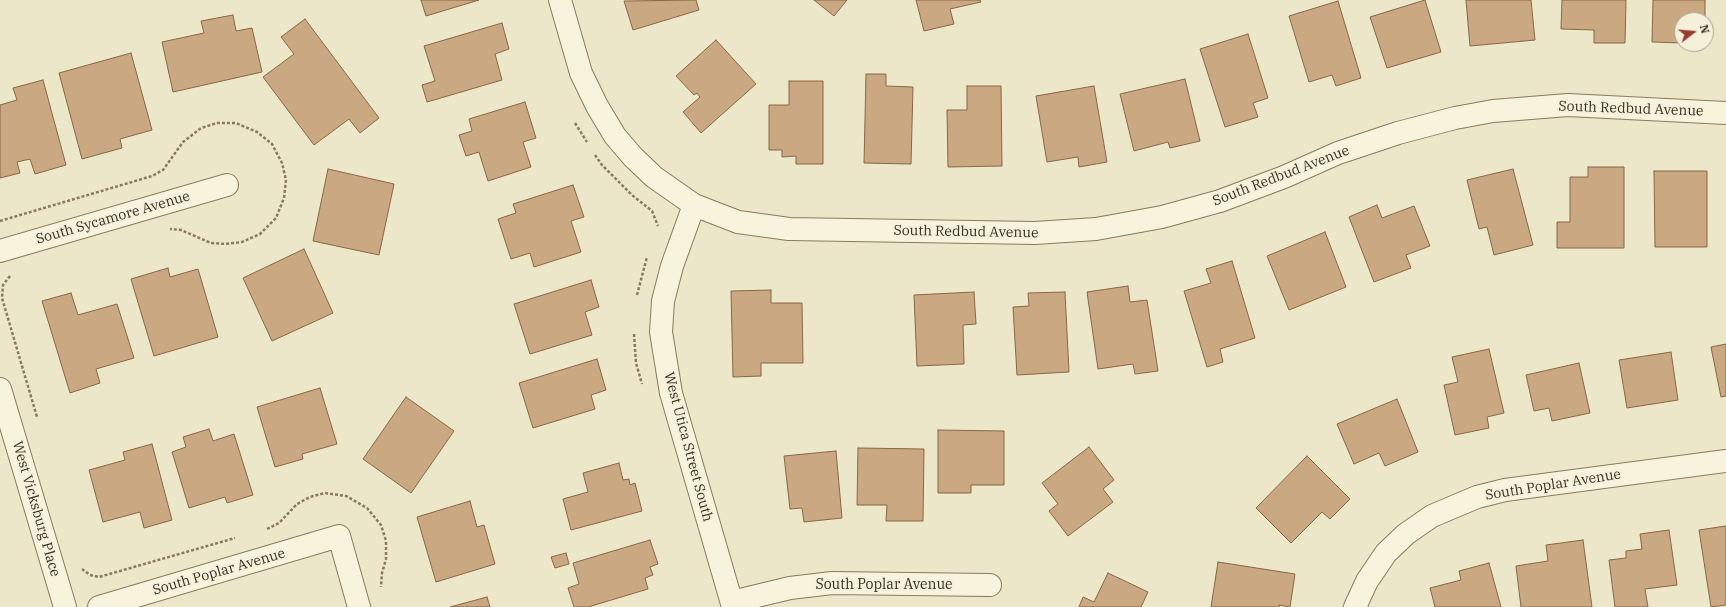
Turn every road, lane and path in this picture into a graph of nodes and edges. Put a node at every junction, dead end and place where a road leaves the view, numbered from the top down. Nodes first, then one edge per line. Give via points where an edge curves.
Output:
1 (560, 0) edge
2 (1726, 113) edge
3 (573, 117) dead end
4 (591, 148) dead end
5 (595, 154) dead end
6 (226, 185) dead end
7 (694, 205) junction
8 (0, 221) edge
9 (658, 227) dead end
10 (163, 230) dead end
11 (0, 251) edge
12 (648, 254) dead end
13 (14, 273) dead end
14 (637, 298) dead end
15 (634, 326) dead end
16 (643, 386) dead end
17 (0, 389) edge
18 (37, 419) dead end
19 (1726, 461) edge
20 (267, 530) dead end
21 (237, 538) dead end
22 (80, 567) dead end
23 (990, 585) dead end
24 (383, 592) dead end
25 (732, 605) edge
26 (65, 607) edge
27 (99, 607) edge
28 (359, 607) edge
29 (1355, 607) edge

1 - 7 street via 581,73 615,136 632,157 654,177
2 - 7 street, South Redbud Avenue via 1568,105 1493,111 1454,118 1398,132 1338,153 1220,201 1162,217 1096,229 1035,234 789,229 738,222
3 - 4 path
5 - 9 path via 602,165 632,195 652,211
6 - 11 street, South Sycamore Avenue
7 - 25 street, West Utica Street South via 672,266 663,301 661,332 671,393
8 - 10 path via 152,176 163,170 183,142 201,128 217,123 236,123 257,132 272,144 282,163 286,180 284,198 276,218 260,234 242,242 226,244 211,243 181,230
12 - 14 path
13 - 18 path via 3,285 2,298
15 - 16 path via 636,363
17 - 26 street, West Vicksburg Place
19 - 29 street, South Poplar Avenue via 1505,490 1477,497 1432,516 1406,534 1386,553 1367,581
20 - 24 path via 279,523 297,504 310,497 325,493 352,499 368,508 381,525 386,541 386,559 381,585
21 - 22 path via 99,576 90,575
23 - 25 street, South Poplar Avenue via 832,583 790,588
27 - 28 street, South Poplar Avenue via 339,536

